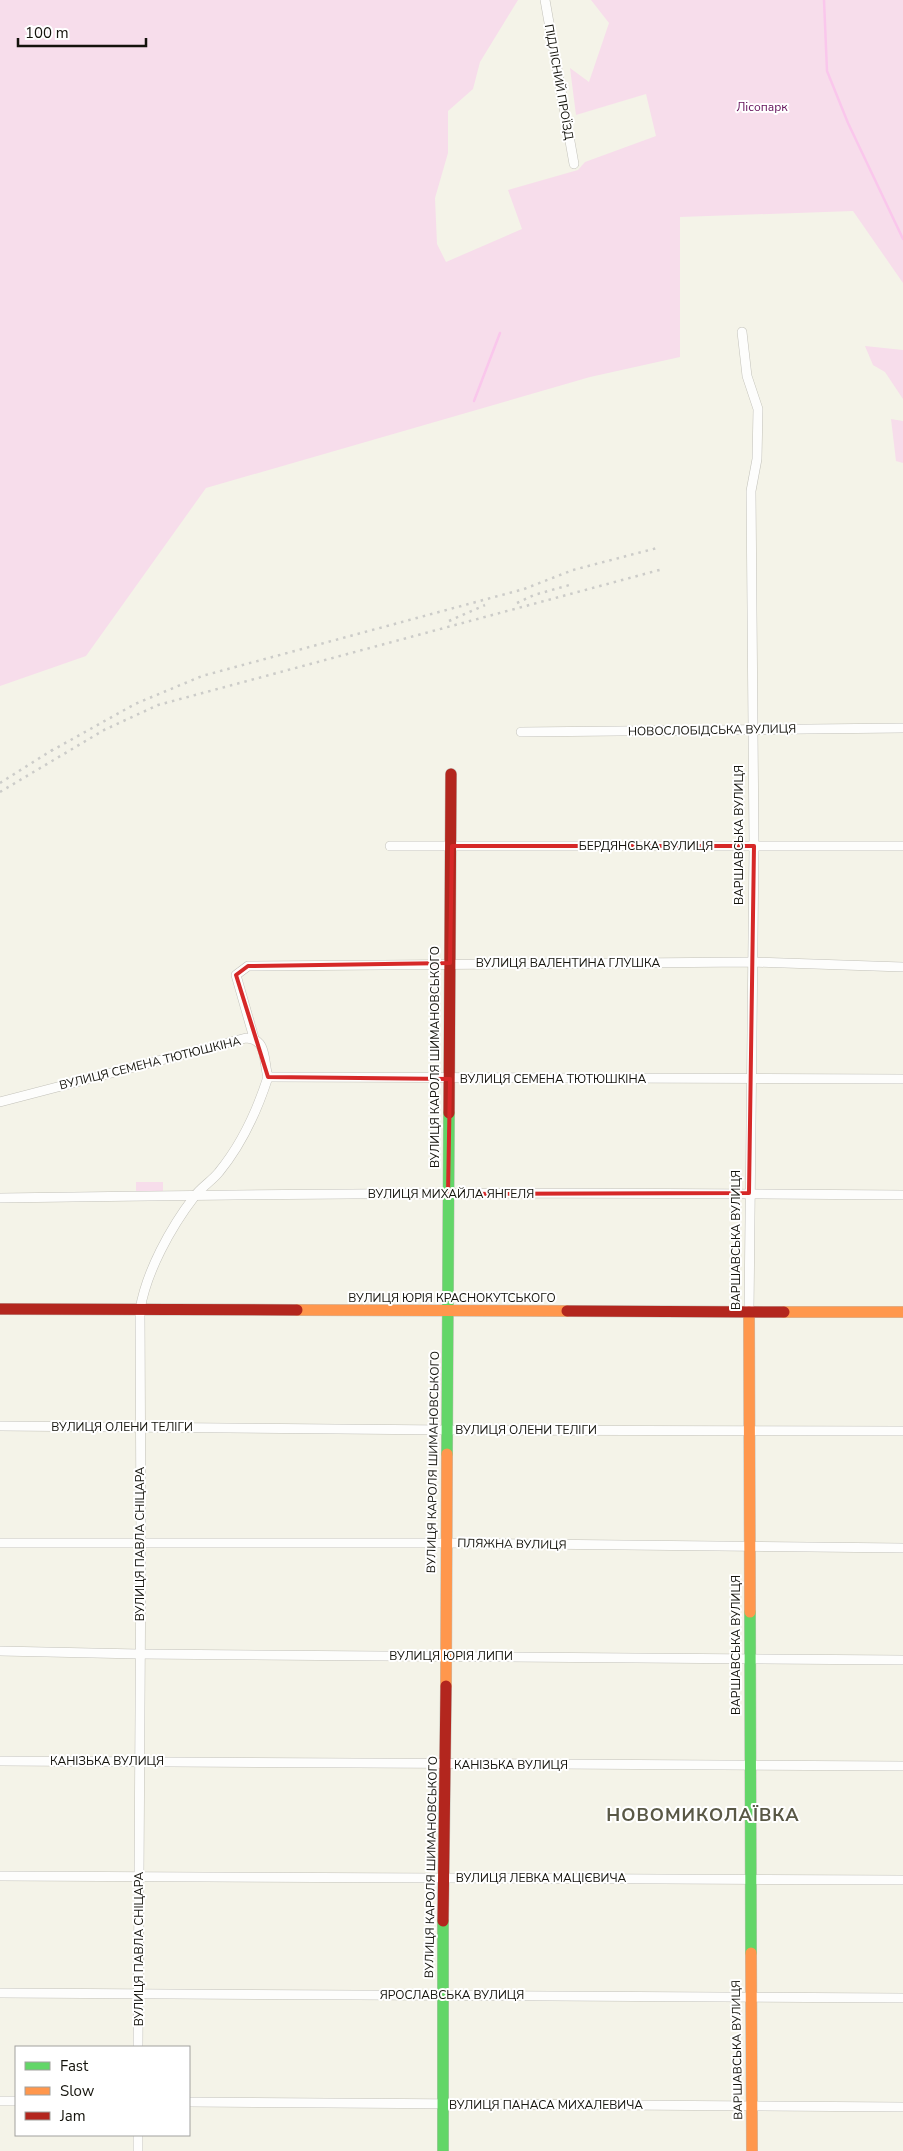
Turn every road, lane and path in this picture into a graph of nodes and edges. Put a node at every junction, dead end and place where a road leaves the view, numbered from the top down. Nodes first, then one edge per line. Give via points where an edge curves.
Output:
1 (545, 0) edge
2 (574, 164) dead end
3 (742, 332) dead end
4 (903, 728) edge
5 (752, 730) junction
6 (521, 732) dead end
7 (451, 774) dead end
8 (390, 846) dead end
9 (452, 846) junction
10 (754, 846) junction
11 (903, 846) edge
12 (752, 962) junction
13 (450, 963) junction
14 (903, 967) edge
15 (254, 1038) junction
16 (268, 1077) junction
17 (450, 1079) junction
18 (751, 1079) junction
19 (903, 1079) edge
20 (0, 1102) edge
21 (749, 1193) junction
22 (448, 1194) junction
23 (196, 1195) junction
24 (903, 1195) edge
25 (0, 1198) edge
26 (0, 1309) edge
27 (140, 1310) junction
28 (448, 1312) junction
29 (749, 1312) junction
30 (903, 1312) edge
31 (0, 1426) edge
32 (141, 1427) junction
33 (448, 1430) junction
34 (750, 1431) junction
35 (903, 1431) edge
36 (0, 1543) edge
37 (141, 1543) junction
38 (446, 1543) junction
39 (750, 1547) junction
40 (903, 1548) edge
41 (0, 1651) edge
42 (139, 1654) junction
43 (446, 1656) junction
44 (750, 1659) junction
45 (903, 1660) edge
46 (0, 1761) edge
47 (139, 1761) junction
48 (446, 1765) junction
49 (750, 1766) junction
50 (903, 1766) edge
51 (0, 1876) edge
52 (139, 1876) junction
53 (443, 1878) junction
54 (750, 1878) junction
55 (903, 1880) edge
56 (0, 1994) edge
57 (138, 1994) junction
58 (443, 1995) junction
59 (751, 1998) junction
60 (903, 1998) edge
61 (138, 2046) edge
62 (0, 2101) edge
63 (15, 2101) edge
64 (190, 2102) edge
65 (444, 2105) junction
66 (752, 2106) junction
67 (903, 2107) edge
68 (138, 2136) edge
69 (138, 2151) edge
70 (443, 2151) edge
71 (752, 2151) edge

1 - 2 street, ПІДЛІСНИЙ ПРОЇЗД
3 - 5 street, ВАРШАВСЬКА ВУЛИЦЯ via 747,376 758,409 758,459 751,491
4 - 5 street, НОВОСЛОБІДСЬКА ВУЛИЦЯ
5 - 6 street, НОВОСЛОБІДСЬКА ВУЛИЦЯ
5 - 10 street, ВАРШАВСЬКА ВУЛИЦЯ
7 - 9 street, ВУЛИЦЯ КАРОЛЯ ШИМАНОВСЬКОГО
8 - 9 street, БЕРДЯНСЬКА ВУЛИЦЯ
9 - 10 street, БЕРДЯНСЬКА ВУЛИЦЯ
9 - 13 street, ВУЛИЦЯ КАРОЛЯ ШИМАНОВСЬКОГО
10 - 11 street, БЕРДЯНСЬКА ВУЛИЦЯ
10 - 12 street, ВАРШАВСЬКА ВУЛИЦЯ
12 - 13 street, ВУЛИЦЯ ВАЛЕНТИНА ГЛУШКА
12 - 14 street, ВУЛИЦЯ ВАЛЕНТИНА ГЛУШКА
12 - 18 street, ВАРШАВСЬКА ВУЛИЦЯ
13 - 15 street, ВУЛИЦЯ ВАЛЕНТИНА ГЛУШКА via 248,966 236,975
13 - 17 street, ВУЛИЦЯ КАРОЛЯ ШИМАНОВСЬКОГО
15 - 16 street, ВУЛИЦЯ СЕМЕНА ТЮТЮШКІНА via 263,1051
15 - 20 street, ВУЛИЦЯ СЕМЕНА ТЮТЮШКІНА via 238,1039
16 - 17 street, ВУЛИЦЯ СЕМЕНА ТЮТЮШКІНА
16 - 23 street, ВУЛИЦЯ ПАВЛА СНІЦАРА via 248,1128 219,1172
17 - 18 street, ВУЛИЦЯ СЕМЕНА ТЮТЮШКІНА
17 - 22 street, ВУЛИЦЯ КАРОЛЯ ШИМАНОВСЬКОГО
18 - 19 street, ВУЛИЦЯ СЕМЕНА ТЮТЮШКІНА
18 - 21 street, ВАРШАВСЬКА ВУЛИЦЯ
21 - 22 street, ВУЛИЦЯ МИХАЙЛА ЯНГЕЛЯ
21 - 24 street, ВУЛИЦЯ МИХАЙЛА ЯНГЕЛЯ
21 - 29 street, ВАРШАВСЬКА ВУЛИЦЯ
22 - 23 street, ВУЛИЦЯ МИХАЙЛА ЯНГЕЛЯ
22 - 28 street, ВУЛИЦЯ КАРОЛЯ ШИМАНОВСЬКОГО
23 - 25 street, ВУЛИЦЯ МИХАЙЛА ЯНГЕЛЯ
23 - 27 street, ВУЛИЦЯ ПАВЛА СНІЦАРА via 164,1245 146,1284
26 - 27 street, ВУЛИЦЯ ЮРІЯ КРАСНОКУТСЬКОГО
27 - 28 street, ВУЛИЦЯ ЮРІЯ КРАСНОКУТСЬКОГО
27 - 32 street, ВУЛИЦЯ ПАВЛА СНІЦАРА
28 - 29 street, ВУЛИЦЯ ЮРІЯ КРАСНОКУТСЬКОГО
28 - 33 street, ВУЛИЦЯ КАРОЛЯ ШИМАНОВСЬКОГО
29 - 30 street, ВУЛИЦЯ ЮРІЯ КРАСНОКУТСЬКОГО
29 - 34 street, ВАРШАВСЬКА ВУЛИЦЯ
31 - 32 street, ВУЛИЦЯ ОЛЕНИ ТЕЛІГИ
32 - 33 street, ВУЛИЦЯ ОЛЕНИ ТЕЛІГИ
32 - 37 street, ВУЛИЦЯ ПАВЛА СНІЦАРА
33 - 34 street, ВУЛИЦЯ ОЛЕНИ ТЕЛІГИ
33 - 38 street, ВУЛИЦЯ КАРОЛЯ ШИМАНОВСЬКОГО
34 - 35 street, ВУЛИЦЯ ОЛЕНИ ТЕЛІГИ
34 - 39 street, ВАРШАВСЬКА ВУЛИЦЯ
36 - 37 street, ПЛЯЖНА ВУЛИЦЯ
37 - 38 street, ПЛЯЖНА ВУЛИЦЯ
37 - 42 street, ВУЛИЦЯ ПАВЛА СНІЦАРА
38 - 39 street, ПЛЯЖНА ВУЛИЦЯ
38 - 43 street, ВУЛИЦЯ КАРОЛЯ ШИМАНОВСЬКОГО
39 - 40 street, ПЛЯЖНА ВУЛИЦЯ
39 - 44 street, ВАРШАВСЬКА ВУЛИЦЯ
41 - 42 street, ВУЛИЦЯ ЮРІЯ ЛИПИ
42 - 43 street, ВУЛИЦЯ ЮРІЯ ЛИПИ
42 - 47 street, ВУЛИЦЯ ПАВЛА СНІЦАРА
43 - 44 street, ВУЛИЦЯ ЮРІЯ ЛИПИ
43 - 48 street, ВУЛИЦЯ КАРОЛЯ ШИМАНОВСЬКОГО
44 - 45 street, ВУЛИЦЯ ЮРІЯ ЛИПИ
44 - 49 street, ВАРШАВСЬКА ВУЛИЦЯ
46 - 47 street, КАНІЗЬКА ВУЛИЦЯ
47 - 48 street, КАНІЗЬКА ВУЛИЦЯ
47 - 52 street, ВУЛИЦЯ ПАВЛА СНІЦАРА
48 - 49 street, КАНІЗЬКА ВУЛИЦЯ
48 - 53 street, ВУЛИЦЯ КАРОЛЯ ШИМАНОВСЬКОГО
49 - 50 street, КАНІЗЬКА ВУЛИЦЯ
49 - 54 street, ВАРШАВСЬКА ВУЛИЦЯ
51 - 52 street, ВУЛИЦЯ ЛЕВКА МАЦІЄВИЧА
52 - 53 street, ВУЛИЦЯ ЛЕВКА МАЦІЄВИЧА
52 - 57 street, ВУЛИЦЯ ПАВЛА СНІЦАРА
53 - 54 street, ВУЛИЦЯ ЛЕВКА МАЦІЄВИЧА
53 - 58 street, ВУЛИЦЯ КАРОЛЯ ШИМАНОВСЬКОГО
54 - 55 street, ВУЛИЦЯ ЛЕВКА МАЦІЄВИЧА
54 - 59 street, ВАРШАВСЬКА ВУЛИЦЯ
56 - 57 street, ЯРОСЛАВСЬКА ВУЛИЦЯ
57 - 58 street, ЯРОСЛАВСЬКА ВУЛИЦЯ
57 - 61 street, ВУЛИЦЯ ПАВЛА СНІЦАРА
58 - 59 street, ЯРОСЛАВСЬКА ВУЛИЦЯ
58 - 65 street, ВУЛИЦЯ КАРОЛЯ ШИМАНОВСЬКОГО
59 - 60 street, ЯРОСЛАВСЬКА ВУЛИЦЯ
59 - 66 street, ВАРШАВСЬКА ВУЛИЦЯ
62 - 63 street
64 - 65 street, ВУЛИЦЯ ПАНАСА МИХАЛЕВИЧА
65 - 66 street, ВУЛИЦЯ ПАНАСА МИХАЛЕВИЧА
65 - 70 street, ВУЛИЦЯ КАРОЛЯ ШИМАНОВСЬКОГО
66 - 67 street, ВУЛИЦЯ ПАНАСА МИХАЛЕВИЧА
66 - 71 street, ВАРШАВСЬКА ВУЛИЦЯ
68 - 69 street

